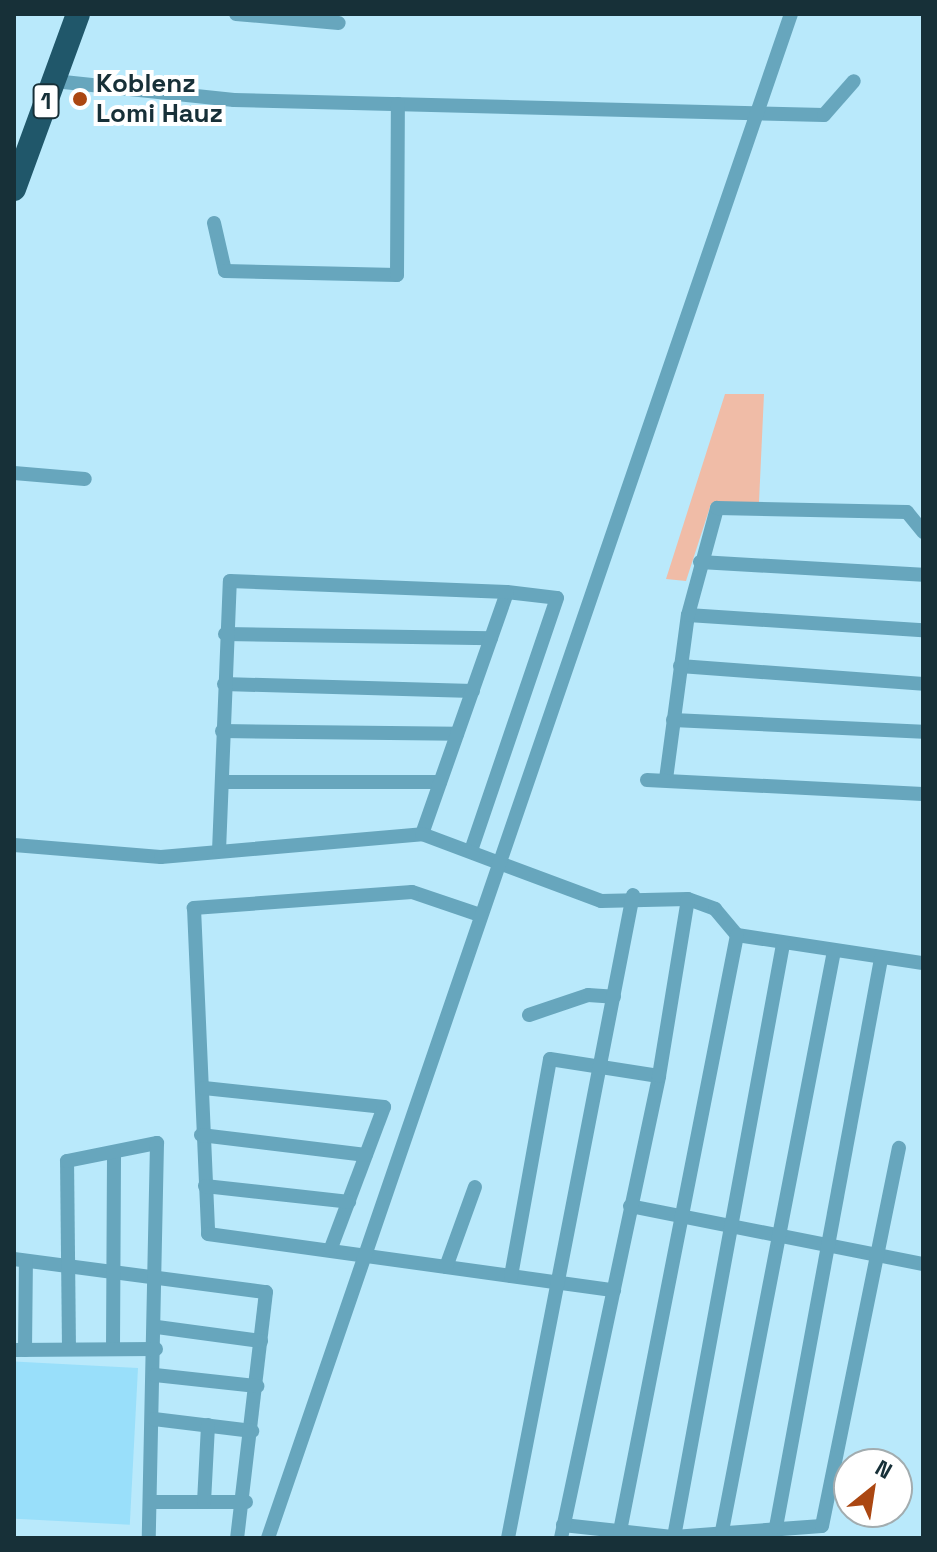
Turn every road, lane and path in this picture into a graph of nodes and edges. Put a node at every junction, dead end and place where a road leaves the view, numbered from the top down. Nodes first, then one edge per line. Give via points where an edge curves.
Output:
1 (78, 14) edge
2 (236, 14) edge
3 (791, 14) edge
4 (339, 23) dead end
5 (54, 81) junction
6 (854, 81) dead end
7 (398, 104) junction
8 (756, 109) junction
9 (14, 189) edge
10 (214, 223) dead end
11 (14, 473) edge
12 (85, 479) dead end
13 (923, 532) edge
14 (700, 562) junction
15 (923, 575) edge
16 (507, 592) junction
17 (688, 615) junction
18 (923, 630) edge
19 (225, 634) junction
20 (491, 638) junction
21 (680, 666) junction
22 (224, 684) junction
23 (923, 684) edge
24 (473, 691) junction
25 (673, 720) junction
26 (222, 731) junction
27 (923, 732) edge
28 (457, 734) junction
29 (666, 779) junction
30 (647, 780) dead end
31 (222, 782) junction
32 (440, 782) junction
33 (923, 794) edge
34 (422, 834) junction
35 (14, 845) edge
36 (219, 851) junction
37 (471, 851) junction
38 (498, 863) junction
39 (633, 895) junction
40 (688, 899) junction
41 (480, 915) junction
42 (737, 935) junction
43 (783, 944) junction
44 (834, 951) junction
45 (881, 959) junction
46 (923, 963) edge
47 (614, 997) junction
48 (529, 1015) dead end
49 (603, 1063) junction
50 (659, 1076) junction
51 (204, 1088) junction
52 (201, 1135) junction
53 (899, 1148) dead end
54 (114, 1152) junction
55 (366, 1155) junction
56 (205, 1186) junction
57 (475, 1187) dead end
58 (349, 1202) junction
59 (630, 1206) junction
60 (682, 1217) junction
61 (727, 1227) junction
62 (779, 1235) junction
63 (829, 1243) junction
64 (331, 1248) junction
65 (366, 1252) junction
66 (877, 1254) junction
67 (20, 1260) edge
68 (923, 1264) edge
69 (69, 1266) junction
70 (446, 1267) junction
71 (115, 1272) junction
72 (511, 1276) junction
73 (158, 1278) junction
74 (559, 1283) junction
75 (614, 1290) junction
76 (157, 1327) junction
77 (261, 1341) junction
78 (113, 1348) junction
79 (69, 1349) junction
80 (156, 1349) junction
81 (19, 1350) edge
82 (155, 1375) junction
83 (257, 1386) junction
84 (154, 1419) junction
85 (208, 1425) junction
86 (252, 1431) junction
87 (151, 1502) junction
88 (204, 1502) junction
89 (246, 1502) junction
90 (776, 1527) junction
91 (562, 1531) edge
92 (620, 1531) junction
93 (722, 1531) junction
94 (674, 1537) edge
95 (149, 1538) edge
96 (237, 1538) edge
97 (268, 1538) edge
98 (508, 1538) edge

1 - 5 highway, 1
2 - 4 street
3 - 8 street
5 - 7 street via 219,99
5 - 9 highway, 1
6 - 8 street via 824,115
7 - 8 street
7 - 10 street via 397,275 225,271
8 - 38 street
11 - 12 street
13 - 14 street via 907,512 717,508
14 - 15 street
14 - 17 street
16 - 19 street via 230,581
16 - 20 street
16 - 37 street via 557,598
17 - 18 street
17 - 21 street
19 - 20 street
19 - 22 street
20 - 24 street
21 - 23 street
21 - 25 street
22 - 24 street
22 - 26 street
24 - 28 street
25 - 27 street
25 - 29 street
26 - 28 street
26 - 31 street
28 - 32 street
29 - 30 street
29 - 33 street
31 - 32 street
31 - 36 street
32 - 34 street
34 - 36 street
34 - 37 street
35 - 36 street via 146,856
37 - 38 street
38 - 39 street via 601,901
38 - 41 street
39 - 40 street
39 - 47 street
40 - 42 street via 715,909
40 - 50 street
41 - 51 street via 412,892 194,908
41 - 65 street
42 - 43 street
42 - 60 street
43 - 44 street
43 - 61 street
44 - 45 street
44 - 62 street
45 - 46 street
45 - 63 street
47 - 48 street via 588,995
47 - 49 street
49 - 50 street
49 - 72 street via 550,1059
49 - 74 street
50 - 59 street
51 - 52 street
51 - 55 street via 384,1107
52 - 55 street
52 - 56 street
53 - 66 street
54 - 69 street via 67,1161
54 - 71 street
54 - 73 street via 157,1143
55 - 58 street
56 - 58 street
56 - 64 street via 208,1234
57 - 70 street
58 - 64 street
59 - 60 street
59 - 75 street
60 - 61 street
60 - 92 street
61 - 62 street
61 - 94 street
62 - 63 street
62 - 93 street
63 - 66 street
63 - 90 street
64 - 65 street
65 - 70 street
65 - 97 street
66 - 68 street
66 - 90 street via 822,1526
67 - 69 street
67 - 81 street
69 - 71 street
69 - 79 street
70 - 72 street
71 - 73 street
71 - 78 street
72 - 74 street
73 - 76 street
73 - 77 street via 266,1292
74 - 75 street
74 - 98 street
75 - 91 street
76 - 77 street
76 - 80 street
77 - 83 street
78 - 79 street
78 - 80 street
79 - 81 street
80 - 82 street
82 - 83 street
82 - 84 street
83 - 86 street
84 - 85 street
84 - 87 street
85 - 86 street
85 - 88 street
86 - 89 street
87 - 88 street
87 - 95 street
88 - 89 street
89 - 96 street
90 - 93 street
91 - 92 street
92 - 94 street
93 - 94 street

